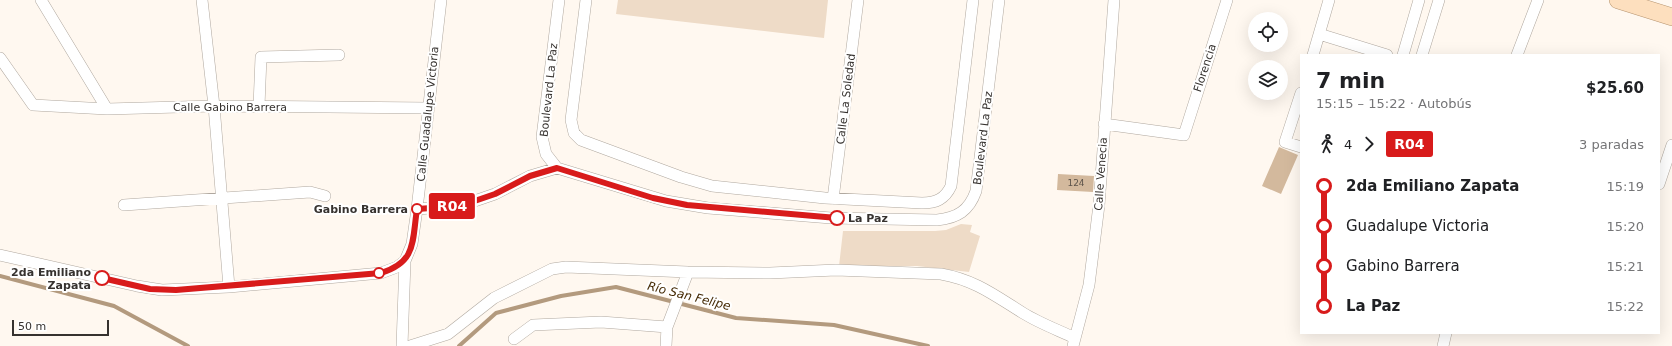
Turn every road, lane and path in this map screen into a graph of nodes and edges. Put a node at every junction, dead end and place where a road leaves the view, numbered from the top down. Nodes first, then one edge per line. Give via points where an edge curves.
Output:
1 (41, 0) edge
2 (202, 0) edge
3 (441, 0) edge
4 (559, 0) edge
5 (586, 0) edge
6 (858, 0) edge
7 (973, 0) edge
8 (999, 0) edge
9 (1114, 0) edge
10 (1227, 0) edge
11 (1329, 0) edge
12 (1419, 0) edge
13 (1439, 0) edge
14 (1538, 0) edge
15 (1618, 0) edge
16 (1672, 17) edge
17 (1319, 34) junction
18 (1313, 54) edge
19 (1384, 54) edge
20 (1403, 54) edge
21 (1422, 54) edge
22 (1516, 54) edge
23 (339, 55) dead end
24 (0, 58) edge
25 (1300, 96) edge
26 (214, 106) junction
27 (259, 106) junction
28 (428, 108) junction
29 (107, 109) junction
30 (1104, 124) junction
31 (1672, 145) edge
32 (1300, 147) edge
33 (557, 168) junction
34 (1660, 181) edge
35 (325, 196) dead end
36 (222, 198) junction
37 (834, 198) junction
38 (124, 205) dead end
39 (417, 209) junction
40 (0, 255) edge
41 (405, 261) junction
42 (688, 272) junction
43 (229, 287) junction
44 (669, 323) junction
45 (1446, 334) edge
46 (514, 339) dead end
47 (1074, 342) edge
48 (402, 346) edge
49 (410, 346) edge
50 (666, 346) edge
51 (1443, 346) edge

1 - 29 street
2 - 26 street
3 - 28 street, Calle Guadalupe Victoria
4 - 33 street, Boulevard La Paz via 542,137 546,154
5 - 37 street via 572,120 577,137 594,146 703,184
6 - 37 street, Calle La Soledad
7 - 37 street via 952,178 948,193 943,198 929,203
8 - 33 street, Boulevard La Paz via 976,191 966,210 956,217 937,220 841,218 687,205 653,198
9 - 30 street, Calle Venecia
10 - 30 street, Florencia via 1184,135
11 - 17 street
12 - 20 street
13 - 21 street
14 - 22 street
15 - 16 main road
17 - 18 street
17 - 19 street
23 - 27 street via 261,56
24 - 29 street, Calle Gabino Barrera via 33,105
25 - 32 street via 1285,142
26 - 27 street, Calle Gabino Barrera
26 - 29 street, Calle Gabino Barrera
26 - 36 street
27 - 28 street, Calle Gabino Barrera
28 - 39 street, Calle Guadalupe Victoria
30 - 47 street, Calle Venecia via 1099,205 1089,285
31 - 34 street
33 - 39 street via 530,176 495,194 460,206
35 - 36 street via 310,192
36 - 38 street
36 - 43 street
39 - 41 street, Calle Guadalupe Victoria via 412,244
40 - 43 street via 150,289
41 - 43 street via 381,273
41 - 48 street, Calle Guadalupe Victoria
42 - 44 street
42 - 47 street via 770,273 836,270 941,274 958,277 979,285
42 - 49 street via 573,267 552,269 487,302 448,334
44 - 46 street via 533,325
44 - 50 street
45 - 51 street

